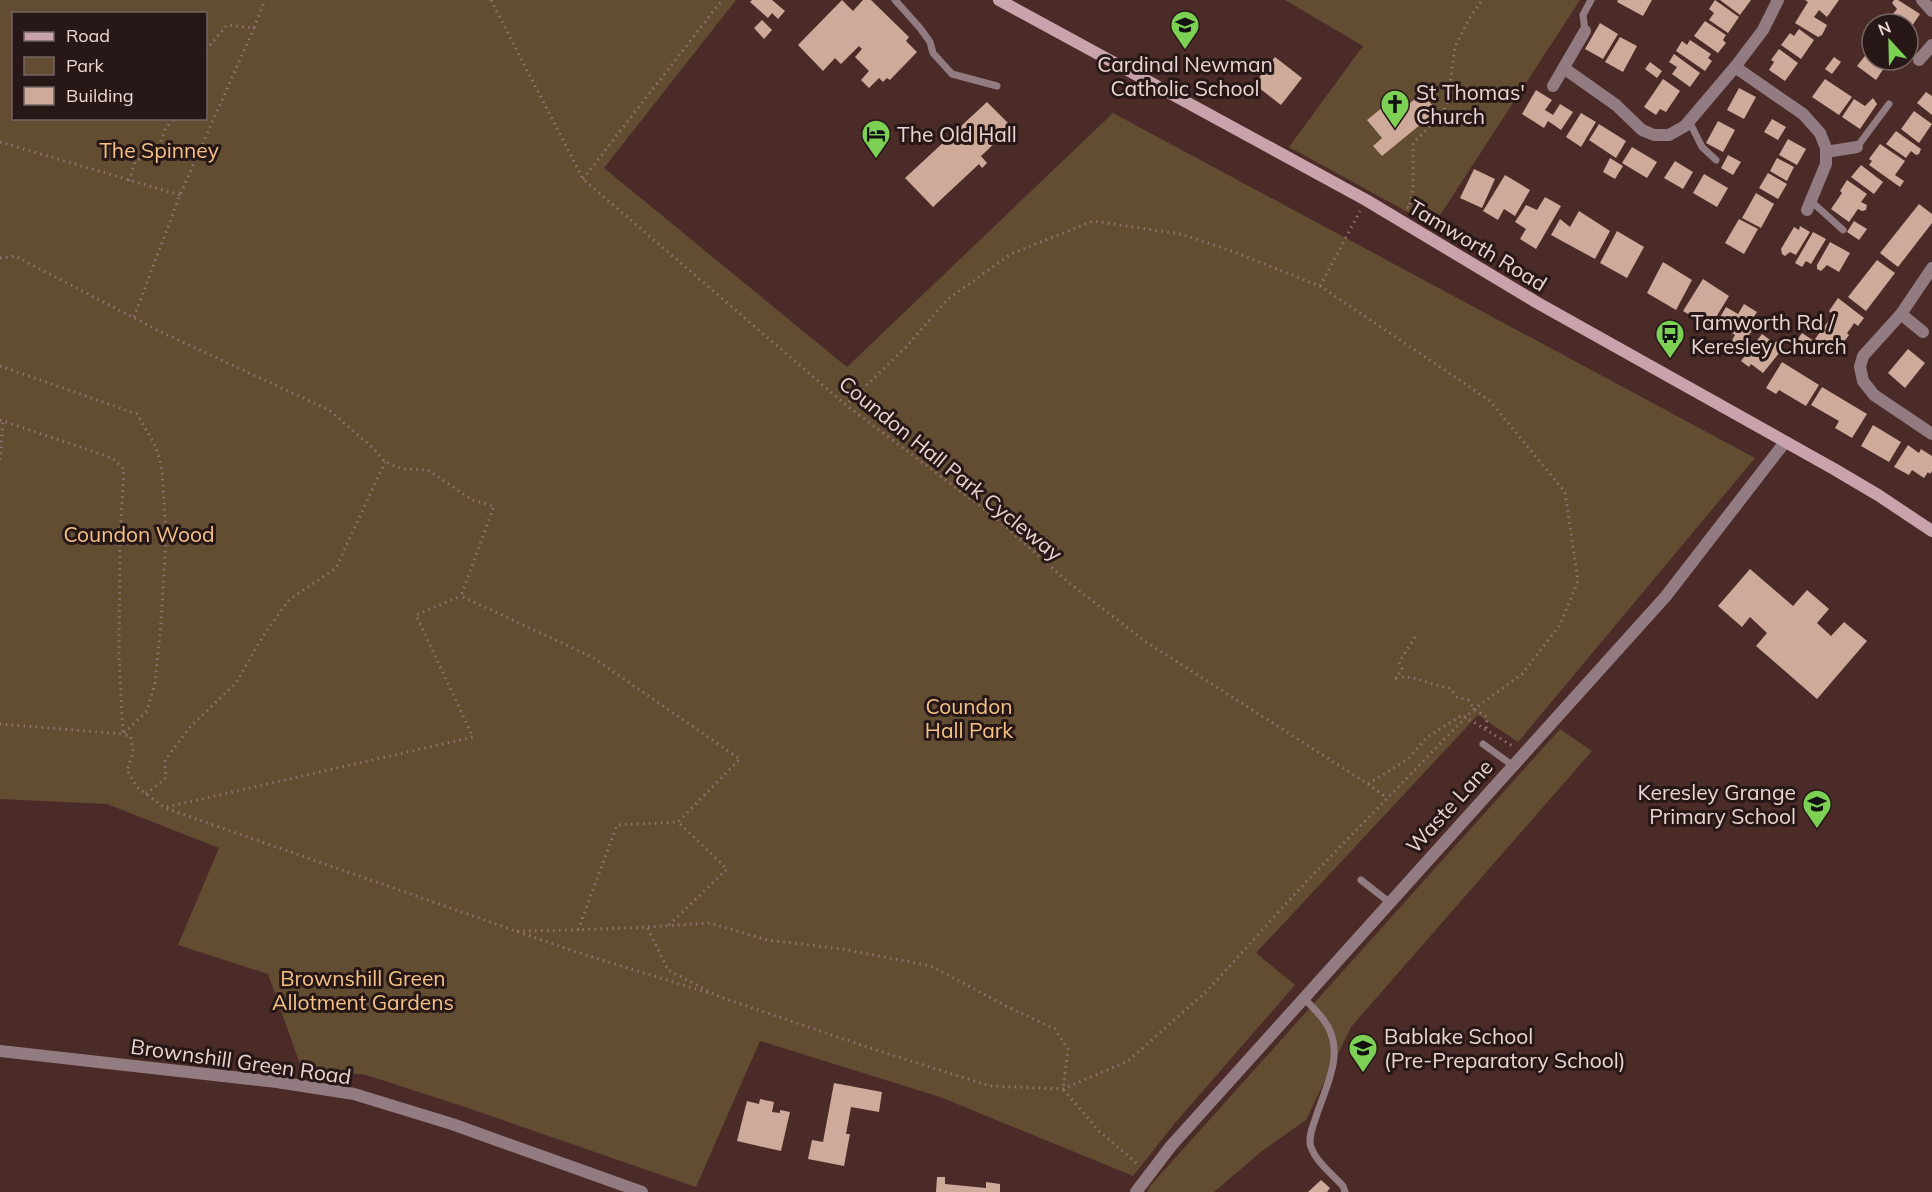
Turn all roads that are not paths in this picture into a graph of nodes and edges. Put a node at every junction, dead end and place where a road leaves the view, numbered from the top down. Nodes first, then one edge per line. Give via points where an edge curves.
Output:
1 (895, 0) edge
2 (999, 0) edge
3 (1591, 0) edge
4 (1778, 0) edge
5 (1922, 0) edge
6 (1932, 10) edge
7 (1585, 31) joint
8 (1932, 45) edge
9 (1920, 59) edge
10 (1735, 67) junction
11 (1565, 69) junction
12 (997, 86) dead end
13 (1553, 86) dead end
14 (1889, 104) dead end
15 (1689, 121) junction
16 (1857, 147) joint
17 (1826, 152) junction
18 (1716, 159) dead end
19 (1809, 206) joint
20 (1843, 230) dead end
21 (1932, 268) edge
22 (1901, 314) junction
23 (1923, 332) dead end
24 (1932, 434) edge
25 (1785, 442) junction
26 (1931, 528) edge
27 (1483, 744) dead end
28 (1512, 765) junction
29 (1361, 880) dead end
30 (1389, 902) junction
31 (1304, 998) junction
32 (0, 1051) edge
33 (642, 1192) edge
34 (1136, 1192) edge
35 (1345, 1192) edge

1 - 12 lane via 952,74
2 - 25 main road, Tamworth Road via 1366,201
3 - 7 lane via 1583,15
4 - 10 street via 1763,30
5 - 6 street
7 - 11 street
8 - 9 street
10 - 15 street
10 - 17 street via 1810,120 1820,133
11 - 13 street
11 - 15 street via 1616,105 1647,134 1670,135
14 - 16 lane
15 - 18 lane via 1702,147
16 - 17 street
17 - 19 street via 1824,173
19 - 20 lane
21 - 22 street
22 - 23 street
22 - 24 street via 1863,356 1861,374 1874,395
25 - 26 main road, Tamworth Road
25 - 28 street, Waste Lane via 1666,596
27 - 28 lane
28 - 30 street, Waste Lane
29 - 30 lane
30 - 31 street, Waste Lane
31 - 34 street, Waste Lane via 1171,1146
31 - 35 lane via 1330,1029 1335,1059 1310,1145
32 - 33 street, Brownshill Green Road via 354,1094 452,1124

